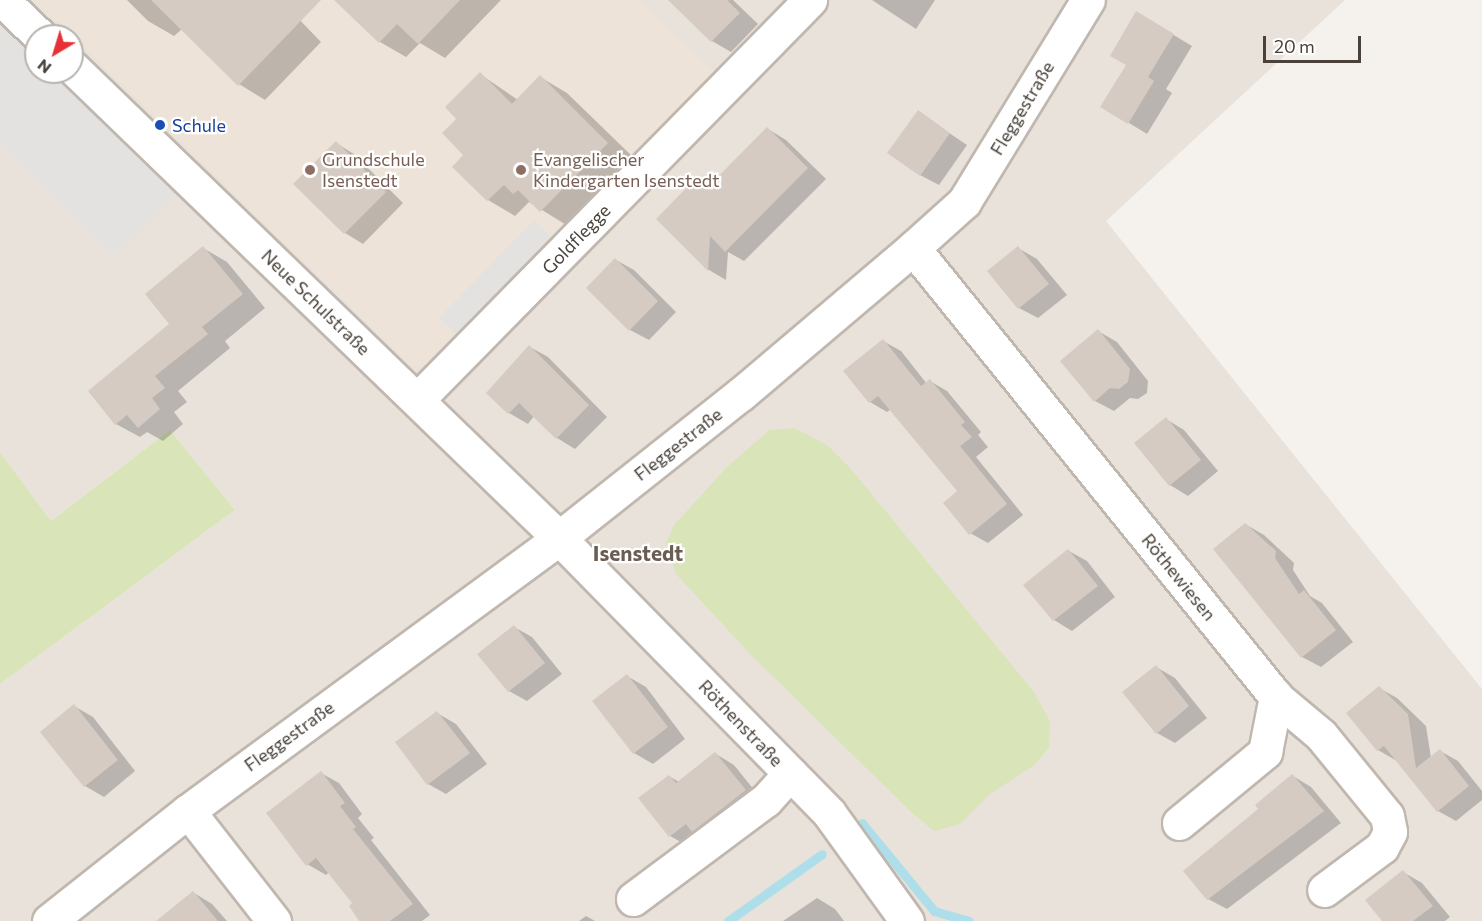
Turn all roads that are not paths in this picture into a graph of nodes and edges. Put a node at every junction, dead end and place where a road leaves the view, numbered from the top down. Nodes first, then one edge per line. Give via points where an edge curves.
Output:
1 (2, 0) edge
2 (810, 0) edge
3 (1088, 0) edge
4 (27, 24) edge
5 (84, 79) edge
6 (914, 248) junction
7 (417, 400) junction
8 (559, 538) junction
9 (1276, 696) junction
10 (790, 774) junction
11 (188, 811) junction
12 (1179, 824) dead end
13 (1324, 891) dead end
14 (633, 899) dead end
15 (49, 921) edge
16 (274, 921) edge
17 (907, 921) edge

1 - 4 street
2 - 7 street, Goldflegge
3 - 6 street, Fleggestraße via 964,202
5 - 7 street, Neue Schulstraße
6 - 8 street, Fleggestraße via 741,394
6 - 9 street, Röthewiesen
7 - 8 street, Neue Schulstraße
8 - 10 street, Röthenstraße
8 - 11 street, Fleggestraße
9 - 12 street via 1265,752
9 - 13 street, Röthewiesen via 1321,735 1387,816 1390,832 1382,847
10 - 14 street via 766,800
10 - 17 street, Röthenstraße via 829,813
11 - 15 street, Fleggestraße
11 - 16 street

